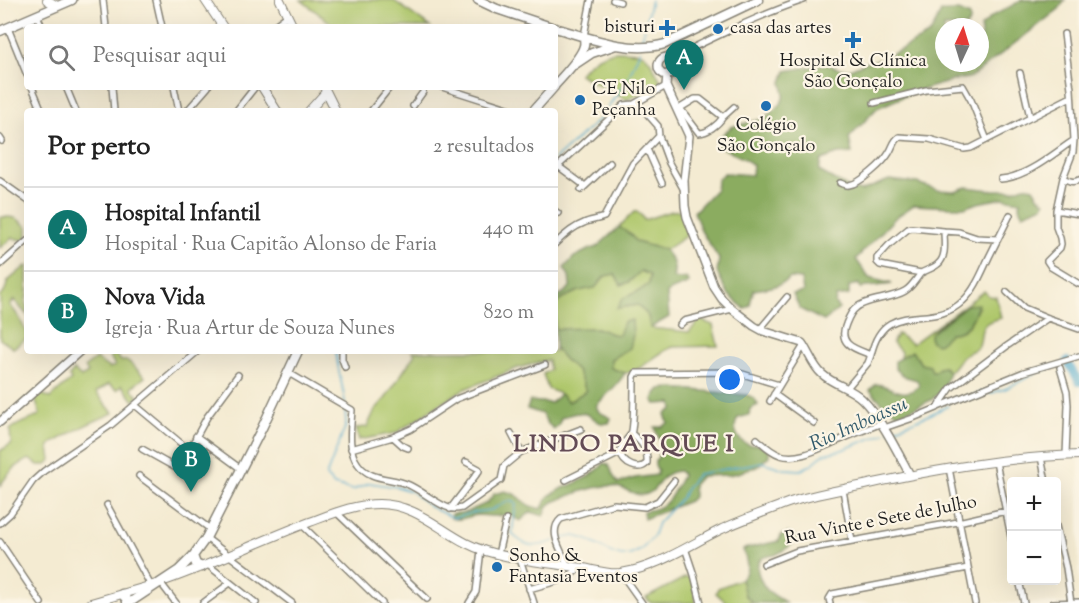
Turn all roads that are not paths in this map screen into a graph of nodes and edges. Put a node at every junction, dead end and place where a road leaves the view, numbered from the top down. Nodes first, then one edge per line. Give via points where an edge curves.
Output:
1 (47, 0) edge
2 (72, 0) edge
3 (104, 0) edge
4 (156, 0) edge
5 (205, 0) edge
6 (280, 0) edge
7 (478, 0) edge
8 (591, 0) edge
9 (613, 0) edge
10 (758, 0) edge
11 (804, 0) edge
12 (620, 2) dead end
13 (57, 6) junction
14 (37, 15) junction
15 (287, 16) junction
16 (41, 24) edge
17 (106, 24) edge
18 (161, 24) edge
19 (222, 24) edge
20 (276, 24) edge
21 (291, 24) edge
22 (542, 24) edge
23 (4, 29) edge
24 (558, 29) edge
25 (1064, 34) dead end
26 (584, 36) junction
27 (665, 44) junction
28 (616, 45) junction
29 (644, 47) junction
30 (670, 58) junction
31 (661, 60) junction
32 (24, 69) edge
33 (569, 69) junction
34 (1020, 73) dead end
35 (667, 75) junction
36 (558, 81) edge
37 (666, 86) junction
38 (33, 90) edge
39 (67, 90) edge
40 (112, 90) edge
41 (175, 90) edge
42 (205, 90) edge
43 (253, 90) edge
44 (264, 90) edge
45 (326, 90) edge
46 (327, 90) edge
47 (388, 90) edge
48 (423, 90) edge
49 (451, 90) edge
50 (550, 90) edge
51 (1071, 97) junction
52 (874, 103) dead end
53 (634, 104) junction
54 (413, 106) dead end
55 (734, 107) dead end
56 (41, 108) edge
57 (75, 108) edge
58 (114, 108) edge
59 (178, 108) edge
60 (190, 108) edge
61 (238, 108) edge
62 (275, 108) edge
63 (311, 108) edge
64 (335, 108) edge
65 (373, 108) edge
66 (508, 108) edge
67 (536, 108) edge
68 (679, 109) junction
69 (723, 117) junction
70 (1030, 117) junction
71 (659, 136) junction
72 (987, 140) junction
73 (1074, 140) junction
74 (647, 149) junction
75 (610, 163) dead end
76 (558, 167) edge
77 (558, 169) edge
78 (1063, 178) junction
79 (1001, 179) dead end
80 (1079, 180) edge
81 (0, 181) edge
82 (662, 183) dead end
83 (840, 183) dead end
84 (684, 190) junction
85 (24, 198) edge
86 (1056, 210) junction
87 (1079, 214) edge
88 (1010, 215) dead end
89 (944, 231) junction
90 (998, 239) junction
91 (558, 241) edge
92 (24, 244) edge
93 (0, 266) edge
94 (921, 273) junction
95 (1079, 284) edge
96 (1007, 292) dead end
97 (788, 297) dead end
98 (732, 309) junction
99 (1048, 318) junction
100 (680, 325) dead end
101 (760, 329) junction
102 (1079, 329) edge
103 (804, 345) junction
104 (77, 354) edge
105 (194, 354) edge
106 (296, 354) edge
107 (342, 354) edge
108 (871, 355) junction
109 (1079, 356) edge
110 (545, 365) dead end
111 (345, 367) dead end
112 (1060, 368) dead end
113 (287, 372) junction
114 (238, 375) dead end
115 (959, 383) junction
116 (779, 385) junction
117 (847, 388) junction
118 (774, 394) junction
119 (962, 397) junction
120 (770, 401) dead end
121 (135, 405) junction
122 (937, 408) junction
123 (0, 422) edge
124 (814, 423) dead end
125 (581, 429) dead end
126 (884, 430) junction
127 (511, 433) dead end
128 (632, 433) junction
129 (196, 436) junction
130 (393, 437) junction
131 (756, 439) dead end
132 (408, 448) dead end
133 (142, 449) dead end
134 (351, 449) junction
135 (189, 450) junction
136 (520, 452) junction
137 (620, 453) junction
138 (1066, 455) junction
139 (1079, 455) edge
140 (1041, 457) junction
141 (466, 462) dead end
142 (996, 462) junction
143 (949, 468) junction
144 (242, 469) junction
145 (910, 475) junction
146 (139, 476) dead end
147 (1046, 477) edge
148 (566, 480) dead end
149 (674, 482) dead end
150 (843, 490) junction
151 (107, 505) dead end
152 (450, 509) junction
153 (1006, 511) junction
154 (336, 512) junction
155 (506, 520) dead end
156 (958, 522) junction
157 (0, 523) edge
158 (302, 525) junction
159 (1009, 531) edge
160 (1057, 531) edge
161 (208, 533) junction
162 (0, 542) edge
163 (852, 542) junction
164 (685, 548) junction
165 (481, 550) junction
166 (498, 554) junction
167 (193, 556) junction
168 (230, 556) junction
169 (519, 558) junction
170 (566, 562) junction
171 (764, 564) dead end
172 (205, 566) junction
173 (580, 568) junction
174 (968, 568) junction
175 (623, 573) junction
176 (160, 582) junction
177 (230, 583) junction
178 (1020, 585) edge
179 (151, 586) junction
180 (529, 589) junction
181 (122, 594) junction
182 (638, 597) junction
183 (427, 599) dead end
184 (212, 601) edge
185 (1071, 602) edge
186 (1079, 602) edge
187 (41, 603) edge
188 (91, 603) edge
189 (128, 603) edge
190 (176, 603) edge
191 (203, 603) edge
192 (256, 603) edge
193 (292, 603) edge
194 (382, 603) edge
195 (469, 603) edge
196 (534, 603) edge
197 (632, 603) edge
198 (642, 603) edge
199 (701, 603) edge
200 (830, 603) edge
201 (975, 603) edge
202 (1024, 603) edge
203 (1053, 603) edge

1 - 13 main road
2 - 13 main road
3 - 17 street
4 - 18 street
5 - 19 main road
6 - 15 main road
7 - 22 main road
8 - 26 street
9 - 12 street
10 - 27 main road
11 - 30 street
13 - 14 main road
14 - 16 street
14 - 23 main road
15 - 20 street
15 - 21 main road
23 - 32 street
24 - 26 main road
25 - 51 street
26 - 28 main road
26 - 33 main road via 584,46
27 - 29 main road
27 - 30 street
28 - 29 main road
28 - 33 main road via 592,53
29 - 31 street
30 - 31 street
30 - 35 street via 676,68
31 - 35 street via 660,70
33 - 36 main road
34 - 70 street
35 - 37 street
37 - 53 street
37 - 68 street
38 - 56 street
39 - 57 street
40 - 58 street
41 - 59 street
42 - 60 street
43 - 61 street
44 - 62 main road
45 - 63 main road
46 - 64 main road
47 - 65 street
48 - 54 street
49 - 66 street
50 - 67 main road
51 - 70 street
51 - 73 street
52 - 72 street via 926,90 963,86
53 - 71 street via 658,126
53 - 76 street via 624,105
55 - 69 street
68 - 69 street via 698,98
68 - 69 street via 701,134
68 - 84 street via 689,141
70 - 72 street
71 - 74 street
71 - 84 street
72 - 83 street via 964,148 899,137 888,155 865,178 851,185
73 - 78 street
73 - 79 street via 1029,170
74 - 82 street
74 - 91 street via 633,163 604,217 576,227
75 - 77 street via 583,188
78 - 80 street
78 - 86 street
81 - 85 street
84 - 98 street via 687,217 714,287
86 - 87 street
86 - 95 street via 1061,244 1048,263
88 - 90 street
89 - 90 street
89 - 94 street via 942,259
89 - 94 street via 908,229 877,258 880,265
90 - 108 street via 964,301 946,312 886,325 878,334
92 - 93 street
94 - 108 street via 907,290 865,304 851,314 843,337 852,348
96 - 99 street via 1024,308
97 - 101 street
98 - 100 street
98 - 101 street
99 - 102 street
99 - 115 street
101 - 103 street
103 - 116 street
103 - 117 street via 821,373
104 - 123 street
105 - 121 street
106 - 113 main road
107 - 111 street
108 - 117 street
109 - 119 street via 1024,372
110 - 130 street via 456,399
112 - 138 street via 1068,405
113 - 134 street via 350,409
113 - 144 main road
114 - 129 street
115 - 119 street
115 - 122 street
116 - 118 street
116 - 128 street via 736,372 636,373
117 - 126 street via 863,400
118 - 120 street
118 - 124 street
119 - 122 street
121 - 135 street
121 - 157 street via 44,471
122 - 126 street
125 - 136 street
126 - 131 street via 797,455 779,454
126 - 145 street
127 - 136 street
128 - 137 street
128 - 137 street via 644,447 647,463 636,467
129 - 135 street
129 - 144 street
130 - 132 street
130 - 134 street
133 - 135 street via 178,469
134 - 152 street via 358,465 369,474 408,485
136 - 152 street via 504,466 501,480 462,508
137 - 148 street
138 - 139 main road
138 - 140 main road
140 - 142 main road
140 - 147 street
141 - 152 street via 479,471
142 - 143 main road
142 - 153 street
143 - 145 main road
143 - 156 street
144 - 161 main road
145 - 150 main road
146 - 161 street
149 - 170 street via 657,501 645,507 614,504 561,519 554,529
150 - 163 street
150 - 164 main road via 787,503
151 - 179 street
153 - 156 street, Rua Vinte e Sete de Julho
153 - 159 street
154 - 158 main road
154 - 165 main road via 369,504 392,505 419,514
154 - 183 street
155 - 166 street
156 - 163 street, Rua Vinte e Sete de Julho
156 - 174 street
158 - 168 main road
158 - 194 street
160 - 185 street
161 - 167 main road
161 - 168 street
162 - 187 street
163 - 171 street, Rua Vinte e Sete de Julho via 797,551
164 - 175 main road via 650,566
164 - 199 street
165 - 166 main road
165 - 195 street via 476,592
166 - 169 main road
167 - 172 main road via 196,564
167 - 176 main road
168 - 172 main road
168 - 193 street
169 - 170 main road
169 - 180 street
170 - 173 main road
172 - 176 main road
172 - 177 street
173 - 175 main road
173 - 180 street via 565,579
174 - 200 street via 832,594
174 - 201 street
175 - 182 street
176 - 179 main road
176 - 189 main road
176 - 190 street
177 - 184 street
177 - 192 street
178 - 202 street
179 - 181 main road
180 - 196 street
181 - 188 main road
181 - 189 main road
182 - 197 street
182 - 198 street
184 - 191 street
185 - 186 street
185 - 203 street

